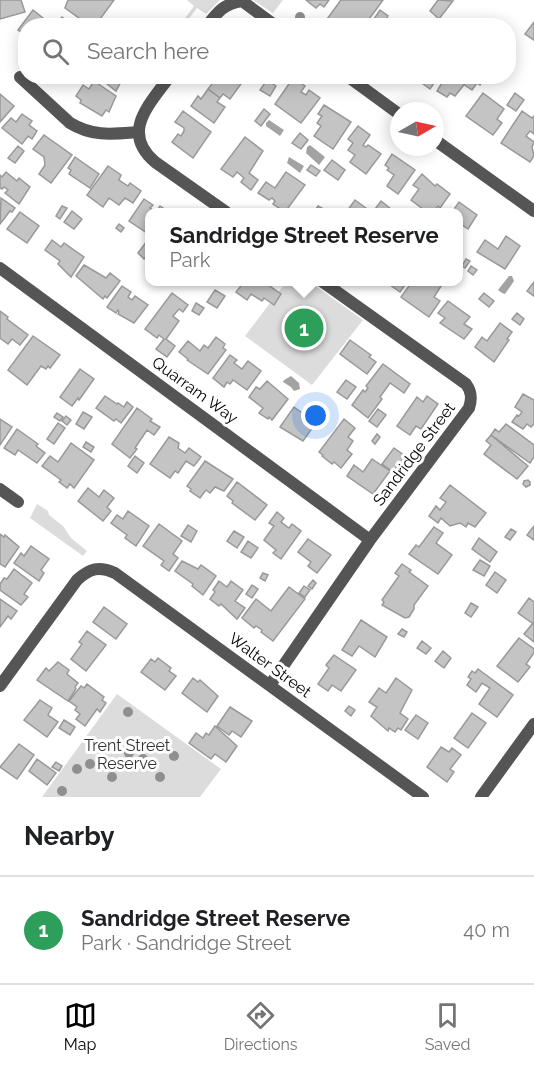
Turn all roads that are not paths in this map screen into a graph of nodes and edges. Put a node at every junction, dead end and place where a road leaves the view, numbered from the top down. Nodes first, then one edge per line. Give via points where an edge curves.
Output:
1 (242, 1) edge
2 (213, 18) edge
3 (265, 18) edge
4 (28, 84) edge
5 (164, 84) edge
6 (358, 84) edge
7 (390, 107) edge
8 (138, 132) junction
9 (444, 146) edge
10 (219, 208) edge
11 (534, 211) edge
12 (0, 268) edge
13 (329, 286) edge
14 (0, 489) edge
15 (18, 502) dead end
16 (370, 540) junction
17 (270, 685) junction
18 (0, 686) edge
19 (534, 724) edge
20 (423, 797) edge
21 (481, 797) edge

1 - 2 street via 219,9
1 - 3 street
4 - 8 street via 79,128 106,135
5 - 8 street via 144,113
6 - 7 street
8 - 10 street via 146,155
9 - 11 street
12 - 16 street, Quarram Way
13 - 16 street, Sandridge Street via 461,380 471,395 469,408
14 - 15 street
16 - 17 street, Sandridge Street
17 - 18 street, Walter Street via 115,573 95,568 77,580
17 - 20 street, Walter Street
19 - 21 street

